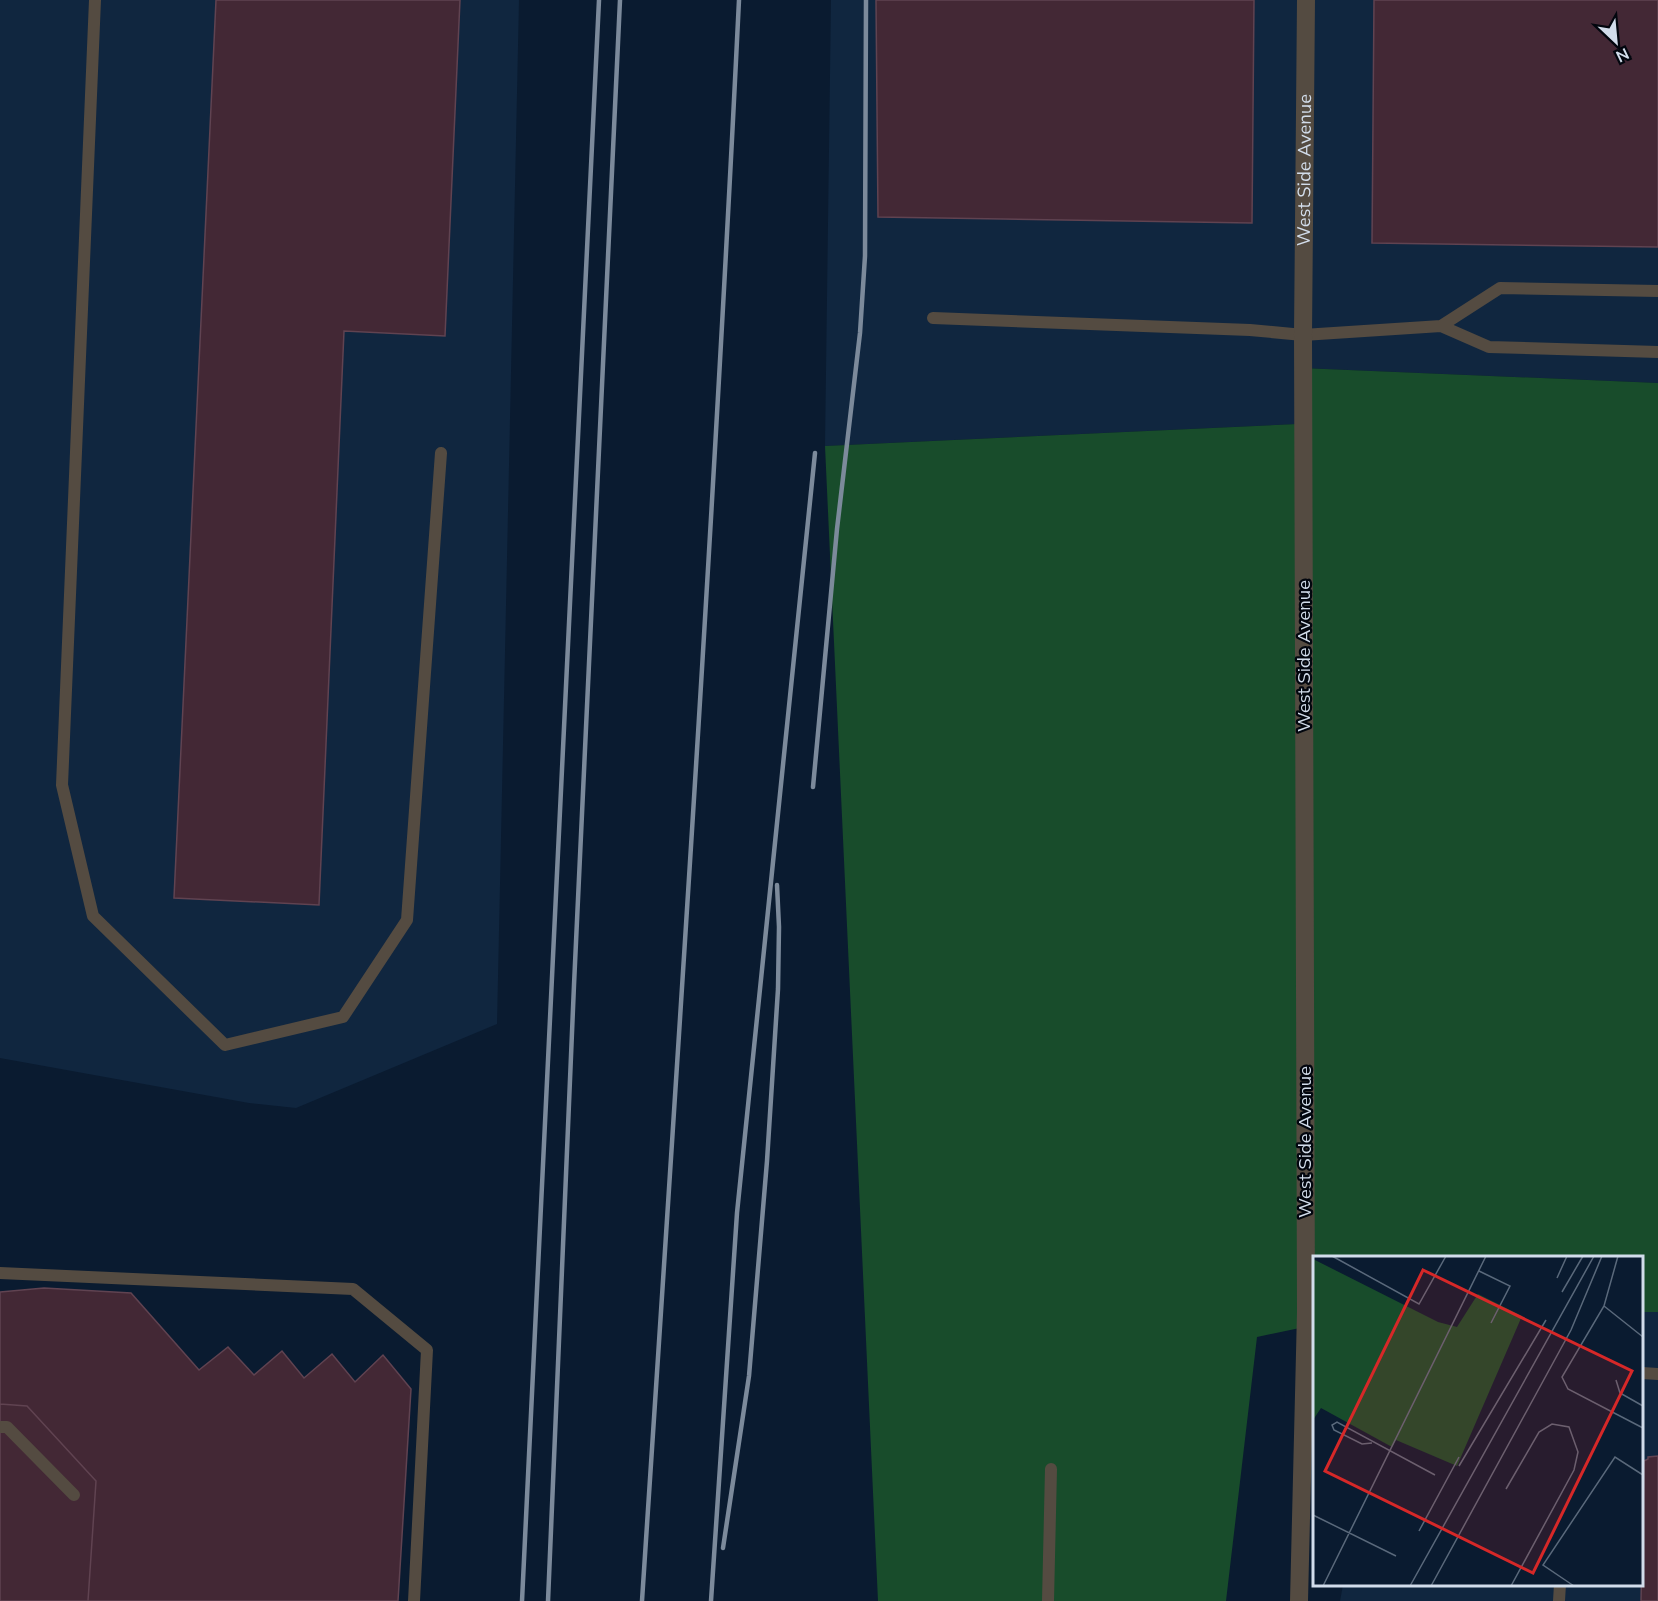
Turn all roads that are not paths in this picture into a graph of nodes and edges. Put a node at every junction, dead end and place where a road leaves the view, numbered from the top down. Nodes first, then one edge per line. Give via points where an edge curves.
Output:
1 (95, 0) edge
2 (1306, 0) edge
3 (1658, 291) edge
4 (933, 318) dead end
5 (1441, 326) junction
6 (1303, 335) junction
7 (1658, 352) edge
8 (441, 453) dead end
9 (0, 1273) edge
10 (1643, 1373) edge
11 (1658, 1374) edge
12 (0, 1426) edge
13 (1051, 1469) dead end
14 (74, 1495) dead end
15 (1560, 1586) edge
16 (414, 1601) edge
17 (1048, 1601) edge
18 (1299, 1601) edge
19 (1559, 1601) edge

1 - 8 lane via 62,785 93,916 225,1045 343,1017 407,920
2 - 6 street, West Side Avenue
3 - 5 lane via 1500,288
4 - 6 lane
5 - 6 lane
5 - 7 lane via 1489,347
6 - 18 street, West Side Avenue via 1306,1312
9 - 16 lane via 353,1289 427,1350
10 - 11 lane
12 - 14 lane via 7,1427
13 - 17 lane
15 - 19 lane

